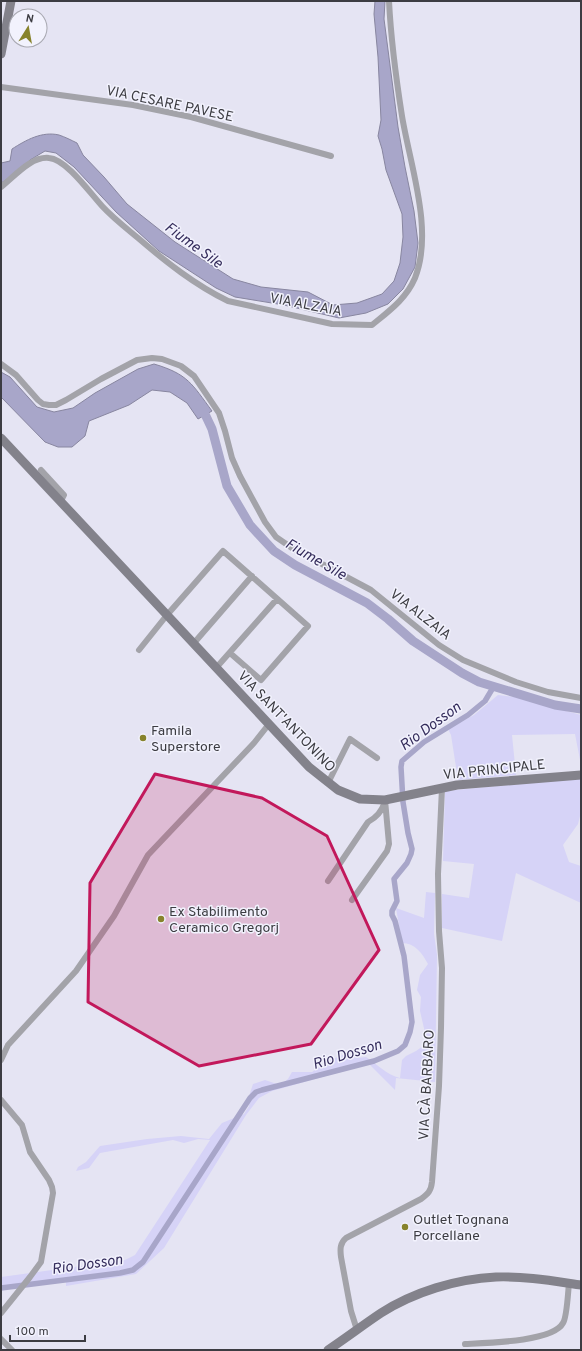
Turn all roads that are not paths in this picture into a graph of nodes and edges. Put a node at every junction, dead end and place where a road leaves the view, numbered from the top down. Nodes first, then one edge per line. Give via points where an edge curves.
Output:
1 (11, 1) edge
2 (389, 1) edge
3 (1, 54) edge
4 (1, 87) edge
5 (331, 156) dead end
6 (1, 187) edge
7 (1, 364) edge
8 (2, 440) edge
9 (41, 470) dead end
10 (61, 501) junction
11 (252, 576) junction
12 (277, 599) junction
13 (168, 615) junction
14 (194, 644) junction
15 (139, 650) dead end
16 (230, 653) junction
17 (216, 668) junction
18 (581, 698) edge
19 (269, 724) junction
20 (377, 758) dead end
21 (581, 775) edge
22 (328, 783) junction
23 (442, 788) junction
24 (411, 795) joint
25 (385, 800) junction
26 (328, 881) dead end
27 (352, 900) dead end
28 (1, 1060) edge
29 (1, 1100) edge
30 (569, 1283) junction
31 (581, 1285) edge
32 (1, 1313) edge
33 (357, 1330) junction
34 (1, 1339) edge
35 (465, 1344) dead end
36 (12, 1350) edge
37 (328, 1350) edge

1 - 3 main road
2 - 6 street, VIA ALZAIA via 402,116 419,201 422,236 418,268 407,293 372,325 332,324 228,301 217,296 180,271 111,216 76,176 57,160 42,158 33,161
4 - 5 street, VIA CESARE PAVESE via 133,105 191,117
7 - 18 street, VIA ALZAIA via 16,375 38,400 50,405 66,400 137,360 162,359 181,366 194,376 219,413 240,476 265,522 276,536 292,548 371,590 439,645 462,660 516,682 548,692
8 - 10 main road, VIA SANT'ANTONINO
9 - 10 street, VIA SANT'ANTONINO via 64,495
10 - 13 main road, VIA SANT'ANTONINO
11 - 12 street
11 - 13 street via 223,551
11 - 14 street
12 - 16 street
12 - 16 street via 308,626 261,680
13 - 14 main road, VIA SANT'ANTONINO
13 - 15 street
14 - 17 main road, VIA SANT'ANTONINO
16 - 17 street
17 - 19 main road, VIA SANT'ANTONINO
19 - 22 main road, VIA SANT'ANTONINO via 309,767
19 - 28 street via 148,855 114,916 76,971 8,1045
20 - 22 street via 350,739
21 - 23 main road, VIA PRINCIPALE
22 - 25 main road, VIA SANT'ANTONINO via 360,799
23 - 24 main road, VIA PRINCIPALE
23 - 33 street, VIA CÀ BARBARO via 438,874 442,968 441,1028 432,1182 428,1194 341,1243 341,1257
24 - 25 main road, VIA SANT'ANTONINO
25 - 26 street via 378,815 368,822
25 - 27 street via 389,844 387,851
29 - 32 street via 22,1125 30,1152 49,1180 53,1193 41,1262
30 - 31 main road
30 - 33 main road via 508,1277 454,1283 407,1299
30 - 35 street via 564,1323 557,1330 513,1341
33 - 37 main road
34 - 36 street

